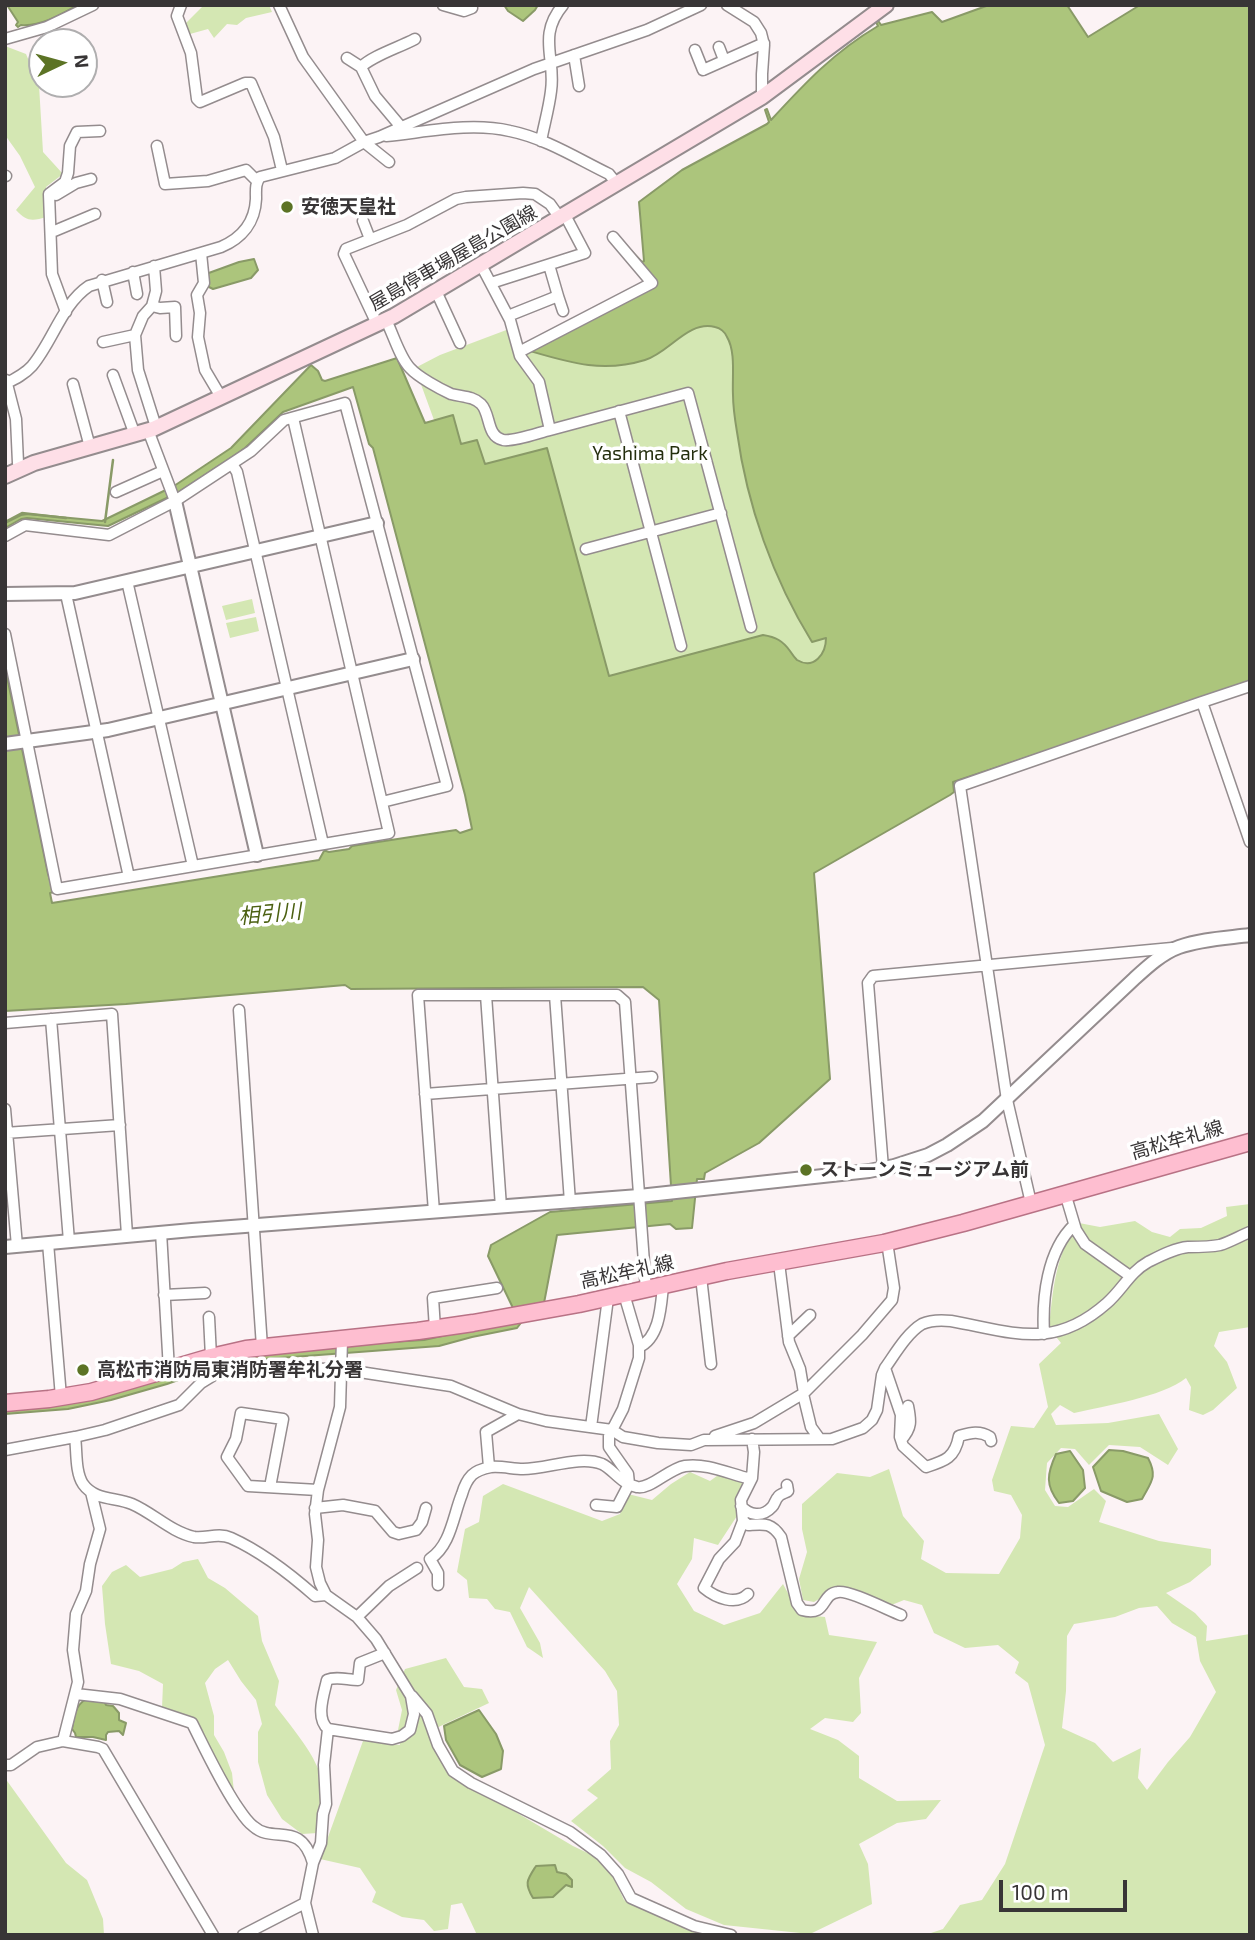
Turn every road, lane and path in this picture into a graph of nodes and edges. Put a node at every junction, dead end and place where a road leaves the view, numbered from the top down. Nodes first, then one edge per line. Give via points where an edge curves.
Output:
1 (93, 5) edge
2 (181, 5) edge
3 (279, 5) edge
4 (443, 5) edge
5 (470, 5) edge
6 (563, 5) edge
7 (670, 5) edge
8 (701, 5) edge
9 (727, 5) edge
10 (886, 5) edge
11 (672, 19) junction
12 (5, 39) edge
13 (415, 39) dead end
14 (764, 43) junction
15 (719, 47) dead end
16 (695, 50) dead end
17 (574, 55) junction
18 (346, 58) dead end
19 (724, 60) junction
20 (550, 63) junction
21 (361, 67) junction
22 (579, 86) dead end
23 (762, 97) junction
24 (401, 127) junction
25 (100, 131) dead end
26 (379, 137) junction
27 (541, 141) junction
28 (364, 142) junction
29 (157, 146) dead end
30 (389, 162) dead end
31 (282, 170) junction
32 (91, 179) dead end
33 (257, 181) junction
34 (617, 184) junction
35 (49, 199) junction
36 (95, 214) dead end
37 (562, 217) junction
38 (363, 221) dead end
39 (52, 232) junction
40 (613, 237) dead end
41 (370, 239) junction
42 (201, 253) junction
43 (481, 265) junction
44 (549, 265) junction
45 (154, 266) junction
46 (133, 272) junction
47 (103, 280) junction
48 (491, 283) junction
49 (436, 291) junction
50 (137, 294) dead end
51 (558, 296) junction
52 (107, 302) dead end
53 (152, 306) junction
54 (66, 312) junction
55 (563, 312) dead end
56 (508, 316) junction
57 (382, 322) junction
58 (135, 335) junction
59 (176, 336) dead end
60 (103, 342) dead end
61 (460, 343) dead end
62 (519, 352) junction
63 (113, 375) dead end
64 (6, 382) edge
65 (73, 384) dead end
66 (221, 397) junction
67 (619, 411) junction
68 (293, 418) junction
69 (550, 430) junction
70 (146, 431) junction
71 (90, 447) junction
72 (232, 464) junction
73 (21, 468) junction
74 (163, 471) junction
75 (5, 476) edge
76 (116, 492) dead end
77 (174, 498) junction
78 (721, 513) junction
79 (377, 523) junction
80 (651, 531) junction
81 (5, 536) edge
82 (321, 536) junction
83 (586, 549) dead end
84 (255, 551) junction
85 (190, 566) junction
86 (127, 581) junction
87 (5, 594) edge
88 (66, 594) junction
89 (751, 627) dead end
90 (5, 634) edge
91 (681, 646) dead end
92 (413, 659) junction
93 (352, 673) junction
94 (1250, 686) edge
95 (287, 689) junction
96 (1202, 702) junction
97 (222, 704) junction
98 (159, 718) junction
99 (96, 732) junction
100 (25, 741) junction
101 (5, 744) edge
102 (382, 802) junction
103 (1250, 842) edge
104 (323, 844) junction
105 (257, 855) junction
106 (193, 866) junction
107 (130, 877) junction
108 (1250, 935) edge
109 (1176, 948) junction
110 (987, 966) junction
111 (486, 995) junction
112 (555, 995) junction
113 (239, 1010) dead end
114 (51, 1019) junction
115 (5, 1023) edge
116 (652, 1077) dead end
117 (630, 1078) junction
118 (561, 1083) junction
119 (493, 1089) junction
120 (425, 1094) junction
121 (1007, 1100) junction
122 (5, 1110) edge
123 (120, 1125) junction
124 (60, 1128) junction
125 (6, 1133) edge
126 (1250, 1142) edge
127 (883, 1168) junction
128 (1065, 1193) junction
129 (639, 1199) junction
130 (570, 1202) junction
131 (1031, 1203) junction
132 (501, 1207) junction
133 (434, 1212) junction
134 (254, 1225) junction
135 (1074, 1225) junction
136 (1250, 1232) edge
137 (161, 1233) junction
138 (127, 1236) junction
139 (69, 1241) junction
140 (887, 1242) junction
141 (48, 1243) junction
142 (11, 1247) edge
143 (779, 1263) junction
144 (1130, 1276) junction
145 (701, 1277) junction
146 (497, 1288) dead end
147 (655, 1288) junction
148 (205, 1293) dead end
149 (164, 1295) junction
150 (616, 1296) junction
151 (810, 1315) dead end
152 (209, 1317) dead end
153 (435, 1329) junction
154 (1044, 1334) junction
155 (788, 1336) junction
156 (342, 1340) junction
157 (262, 1347) junction
158 (639, 1347) junction
159 (211, 1357) junction
160 (711, 1364) dead end
161 (885, 1368) junction
162 (340, 1369) junction
163 (169, 1370) junction
164 (804, 1394) junction
165 (61, 1397) junction
166 (5, 1404) edge
167 (908, 1406) dead end
168 (518, 1414) junction
169 (591, 1427) junction
170 (612, 1430) junction
171 (75, 1437) junction
172 (819, 1438) junction
173 (752, 1439) junction
174 (704, 1440) junction
175 (901, 1440) junction
176 (991, 1441) dead end
177 (5, 1450) edge
178 (489, 1467) junction
179 (751, 1479) junction
180 (629, 1484) junction
181 (787, 1485) dead end
182 (270, 1487) junction
183 (318, 1490) junction
184 (91, 1492) junction
185 (596, 1505) dead end
186 (741, 1506) junction
187 (315, 1508) junction
188 (426, 1508) dead end
189 (743, 1521) junction
190 (417, 1568) dead end
191 (438, 1585) dead end
192 (748, 1594) dead end
193 (326, 1595) junction
194 (901, 1615) dead end
195 (357, 1617) junction
196 (385, 1653) junction
197 (76, 1694) junction
198 (411, 1696) junction
199 (328, 1729) junction
200 (63, 1741) junction
201 (5, 1765) edge
202 (313, 1863) junction
203 (305, 1903) junction
204 (213, 1935) edge
205 (243, 1935) edge
206 (313, 1935) edge
207 (731, 1935) edge

1 - 12 street via 47,27
2 - 31 street via 177,16 191,52 197,99 201,102 251,82
3 - 28 street via 303,57
4 - 5 street via 464,10 472,8
6 - 20 street via 550,25
7 - 11 street
8 - 11 street
9 - 14 street via 754,22
10 - 23 main road, 屋島停車場屋島公園線
11 - 17 street
13 - 21 street
14 - 19 street
14 - 23 street
15 - 19 street
16 - 19 street via 705,74
17 - 20 street
17 - 22 street
18 - 21 street
20 - 24 street
20 - 27 street via 552,90
21 - 24 street via 375,96
23 - 34 main road, 屋島停車場屋島公園線
24 - 26 street
25 - 35 street via 77,132 70,146 65,182
26 - 27 street via 480,128 509,130
26 - 28 street
27 - 34 street via 609,174
28 - 30 street
28 - 31 street via 335,158
29 - 33 street via 165,184 246,170
31 - 33 street
32 - 35 street
33 - 42 street via 255,208 246,229 229,244
34 - 37 main road, 屋島停車場屋島公園線
35 - 39 street
36 - 39 street
37 - 41 street via 546,200 529,193 466,197
37 - 43 main road, 屋島停車場屋島公園線
37 - 44 street via 585,253
38 - 41 street
39 - 54 street via 52,274
40 - 62 street via 652,283
41 - 57 street via 344,254
42 - 45 street
42 - 66 street via 204,283 197,295 198,337 205,370
43 - 48 street
43 - 49 main road, 屋島停車場屋島公園線
44 - 48 street
44 - 51 street
45 - 46 street
45 - 53 street
46 - 47 street
46 - 50 street
47 - 52 street
47 - 54 street via 83,289
48 - 56 street
49 - 57 main road, 屋島停車場屋島公園線
49 - 61 street
51 - 55 street
51 - 56 street
53 - 58 street
53 - 59 street via 175,307
54 - 64 street via 32,366
56 - 62 street
57 - 66 main road, 屋島停車場屋島公園線
57 - 69 street via 411,370 446,391 481,404 496,437 506,440
58 - 60 street
58 - 70 street
62 - 69 street via 539,382
63 - 70 street
64 - 73 street
65 - 71 street
66 - 70 main road, 屋島停車場屋島公園線
67 - 69 street
67 - 78 street via 688,393
67 - 80 street
68 - 72 street via 284,420
68 - 79 street via 345,403
68 - 82 street
70 - 71 main road, 屋島停車場屋島公園線
70 - 74 street
71 - 73 main road, 屋島停車場屋島公園線
72 - 77 street
72 - 84 street
73 - 75 main road, 屋島停車場屋島公園線
74 - 76 street via 130,481
74 - 77 street
77 - 81 street via 109,535 25,526
77 - 85 street
78 - 80 street
78 - 89 street
79 - 82 street
79 - 92 street
80 - 83 street
80 - 91 street
82 - 84 street
82 - 93 street
84 - 85 street
84 - 95 street
85 - 86 street
85 - 97 street
86 - 88 street
86 - 98 street
87 - 88 street
88 - 99 street
90 - 100 street
92 - 93 street
92 - 102 street via 447,786
93 - 95 street
93 - 102 street
94 - 96 street
95 - 97 street
95 - 104 street
96 - 103 street
96 - 110 street via 960,786
97 - 98 street
97 - 105 street
98 - 99 street
98 - 106 street
99 - 100 street
99 - 107 street
100 - 101 street
100 - 107 street via 57,889
102 - 104 street via 389,833
104 - 105 street
105 - 106 street
106 - 107 street
108 - 109 street
109 - 110 street
109 - 121 street via 1134,979
110 - 121 street
110 - 127 street via 873,976 868,983
111 - 112 street
111 - 119 street
111 - 120 street via 418,995
112 - 117 street via 617,995 625,1002
112 - 118 street
113 - 134 street
114 - 115 street
114 - 123 street via 112,1014
114 - 124 street
116 - 117 street
117 - 118 street
117 - 129 street
118 - 119 street
118 - 130 street
119 - 120 street
119 - 132 street
120 - 133 street
121 - 127 street via 947,1145
121 - 131 street
122 - 125 street
123 - 124 street
123 - 138 street
124 - 125 street
124 - 139 street
125 - 142 street
126 - 128 main road, 高松牟礼線
127 - 129 street
128 - 131 main road, 高松牟礼線
128 - 135 street
129 - 130 street
129 - 147 street
130 - 132 street
131 - 140 main road, 高松牟礼線
132 - 133 street
133 - 134 street
134 - 137 street
134 - 157 street
135 - 144 street via 1085,1244
135 - 154 street via 1054,1256 1044,1304
136 - 144 street via 1220,1245 1176,1249
137 - 138 street
137 - 149 street
138 - 139 street
139 - 141 street
140 - 143 main road, 高松牟礼線
140 - 164 street via 892,1300
141 - 142 street
141 - 165 street
143 - 145 main road, 高松牟礼線
143 - 155 street
144 - 154 street via 1121,1291 1092,1316
145 - 147 main road, 高松牟礼線
145 - 160 street
146 - 153 street via 433,1298
147 - 150 main road, 高松牟礼線
147 - 158 street via 660,1312 654,1331
148 - 149 street
149 - 163 street
150 - 153 main road, 高松牟礼線
150 - 158 street
150 - 169 street
151 - 155 street
152 - 159 street
153 - 156 main road, 高松牟礼線
154 - 161 street via 931,1321 914,1331
155 - 164 street
156 - 157 main road, 高松牟礼線
156 - 162 street
157 - 159 main road, 高松牟礼線
158 - 170 street via 635,1374
159 - 163 main road, 高松牟礼線
161 - 172 street via 872,1420 832,1439
161 - 175 street via 901,1415
162 - 168 street via 451,1387
162 - 171 street via 227,1370 201,1383 178,1405
162 - 183 street via 340,1407
163 - 165 main road, 高松牟礼線
164 - 172 street via 811,1427
164 - 174 street via 754,1423
165 - 166 main road, 高松牟礼線
167 - 175 street via 911,1423
168 - 169 street
168 - 178 street via 486,1432
169 - 170 street
170 - 174 street via 623,1437 658,1443 691,1445
170 - 180 street via 609,1447 628,1474
171 - 177 street
171 - 184 street via 82,1483
172 - 173 street
173 - 174 street
173 - 179 street
175 - 176 street via 926,1467 950,1457 959,1436 985,1433
178 - 180 street via 525,1469 591,1461 605,1465
178 - 191 street via 473,1474 466,1484 448,1538 430,1559 438,1573
179 - 180 street via 720,1469 684,1466 651,1485 639,1488
179 - 186 street
180 - 185 street via 617,1507
181 - 186 street via 788,1491 777,1497 768,1511 751,1515
182 - 182 street via 248,1486 227,1457 241,1413 283,1419
182 - 183 street
183 - 187 street
184 - 193 street via 130,1503 195,1537 228,1536 271,1560 315,1595
184 - 197 street via 100,1529 76,1614
186 - 189 street
187 - 188 street via 343,1505 375,1511 399,1534 416,1530
187 - 193 street via 316,1567
189 - 192 street via 705,1588 730,1601
189 - 194 street via 774,1528 780,1536 802,1610 818,1610 837,1592
190 - 195 street via 389,1586
193 - 195 street
195 - 196 street
196 - 198 street
196 - 199 street via 360,1663 358,1680 327,1680 321,1716
197 - 200 street
197 - 202 street via 120,1699 192,1723 221,1782 254,1828 294,1836
198 - 199 street via 414,1714 410,1730 402,1736 392,1739
198 - 207 street via 427,1714 453,1771 570,1832 601,1855 631,1898 694,1926
199 - 202 street via 326,1804 321,1843
200 - 201 street via 37,1747
200 - 204 street via 103,1749
202 - 203 street
203 - 205 street
203 - 206 street

